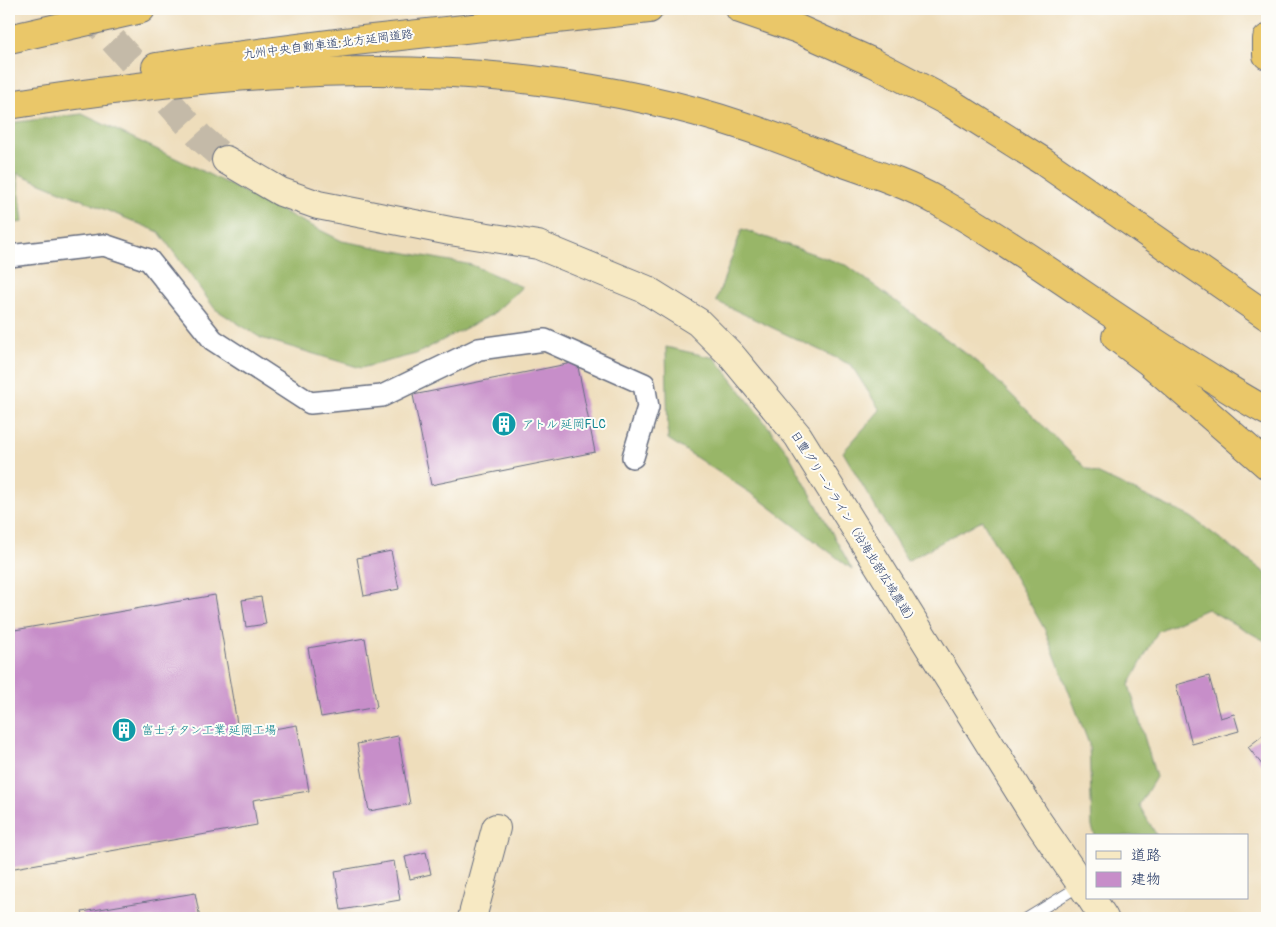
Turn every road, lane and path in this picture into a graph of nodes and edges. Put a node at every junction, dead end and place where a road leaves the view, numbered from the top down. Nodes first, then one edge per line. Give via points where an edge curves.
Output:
1 (141, 9) edge
2 (649, 9) edge
3 (740, 9) edge
4 (9, 39) edge
5 (1267, 39) edge
6 (1267, 55) edge
7 (9, 92) edge
8 (9, 105) edge
9 (226, 160) tunnel mouth
10 (851, 166) junction
11 (9, 256) edge
12 (1267, 316) edge
13 (1267, 411) edge
14 (634, 457) dead end
15 (1267, 465) edge
16 (496, 828) dead end
17 (1086, 891) edge
18 (1086, 892) edge
19 (1092, 900) edge
20 (472, 918) edge
21 (1027, 918) edge
22 (1104, 918) edge

1 - 4 highway
2 - 7 highway, 九州中央自動車道;北方延岡道路 via 203,60
3 - 12 highway via 798,29 874,63 952,104 1044,162
5 - 6 highway
8 - 10 highway via 167,83 280,74 366,71 483,76 580,87 685,109 741,125
9 - 17 street, 日豊グリーンライン（沿海北部広域農道） via 281,192 318,204 538,245 645,289 698,322 798,436 1037,820
10 - 13 highway via 935,200 1012,247 1163,348
10 - 15 highway via 934,206 1007,255 1148,361
11 - 14 street via 104,244 149,260 213,340 310,403 382,396 479,348 545,340 644,384 648,407
16 - 20 street
18 - 21 lane
19 - 22 street, 日豊グリーンライン（沿海北部広域農道）

